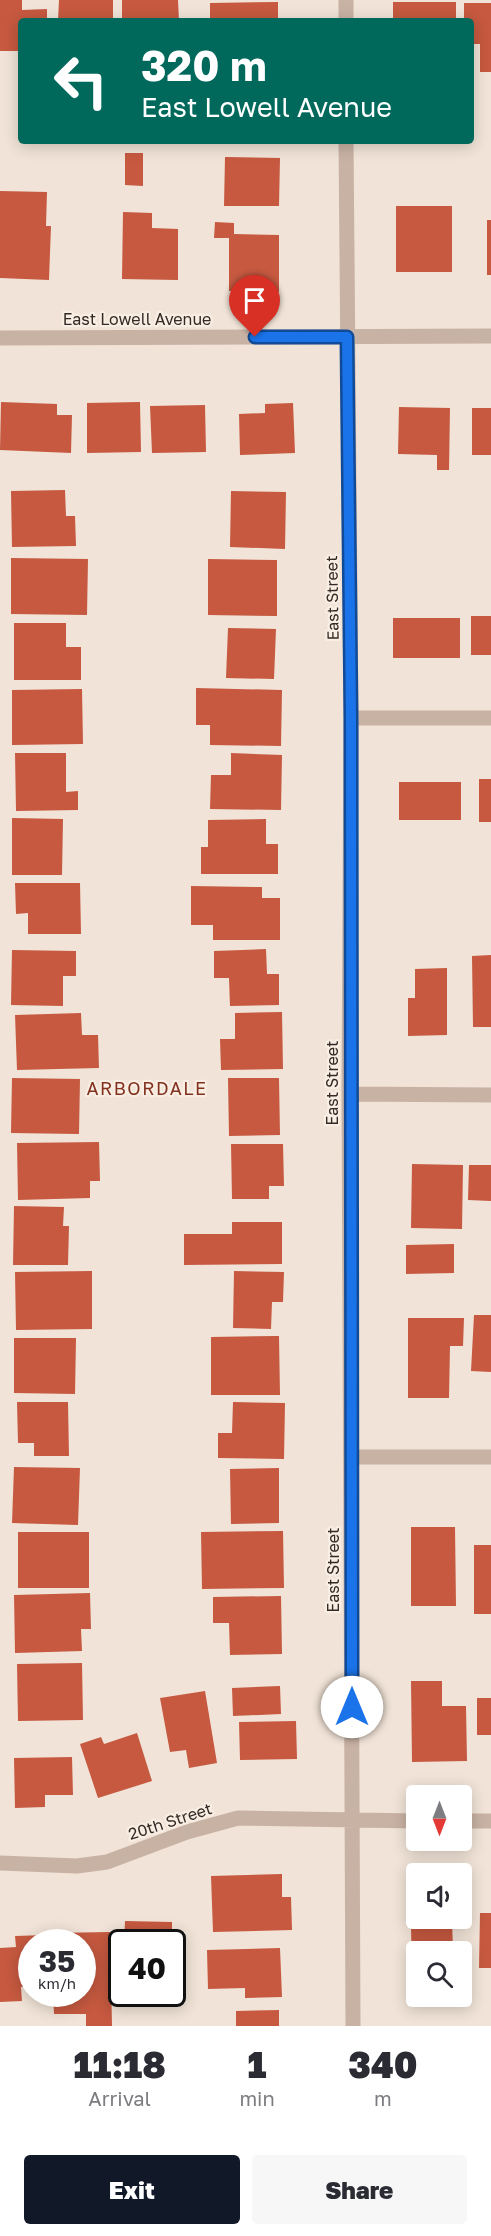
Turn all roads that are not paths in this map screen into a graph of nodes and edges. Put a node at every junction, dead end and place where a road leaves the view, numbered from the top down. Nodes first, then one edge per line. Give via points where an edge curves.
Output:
1 (346, 0) edge
2 (346, 18) edge
3 (346, 144) edge
4 (491, 336) edge
5 (347, 337) junction
6 (0, 338) edge
7 (351, 718) junction
8 (491, 718) edge
9 (350, 1094) junction
10 (491, 1095) edge
11 (351, 1457) junction
12 (491, 1457) edge
13 (352, 1821) junction
14 (406, 1821) edge
15 (472, 1821) edge
16 (491, 1821) edge
17 (0, 1863) edge
18 (353, 2026) edge

1 - 2 street
3 - 5 street, East Street
4 - 5 street, East Lowell Avenue
5 - 6 street, East Lowell Avenue
5 - 7 street, East Street
7 - 8 street
7 - 9 street, East Street
9 - 10 street
9 - 11 street, East Street
11 - 12 street
11 - 13 street, East Street
13 - 14 street, 20th Street
13 - 17 street, 20th Street via 238,1818 106,1862 76,1866
13 - 18 street, East Street
15 - 16 street

